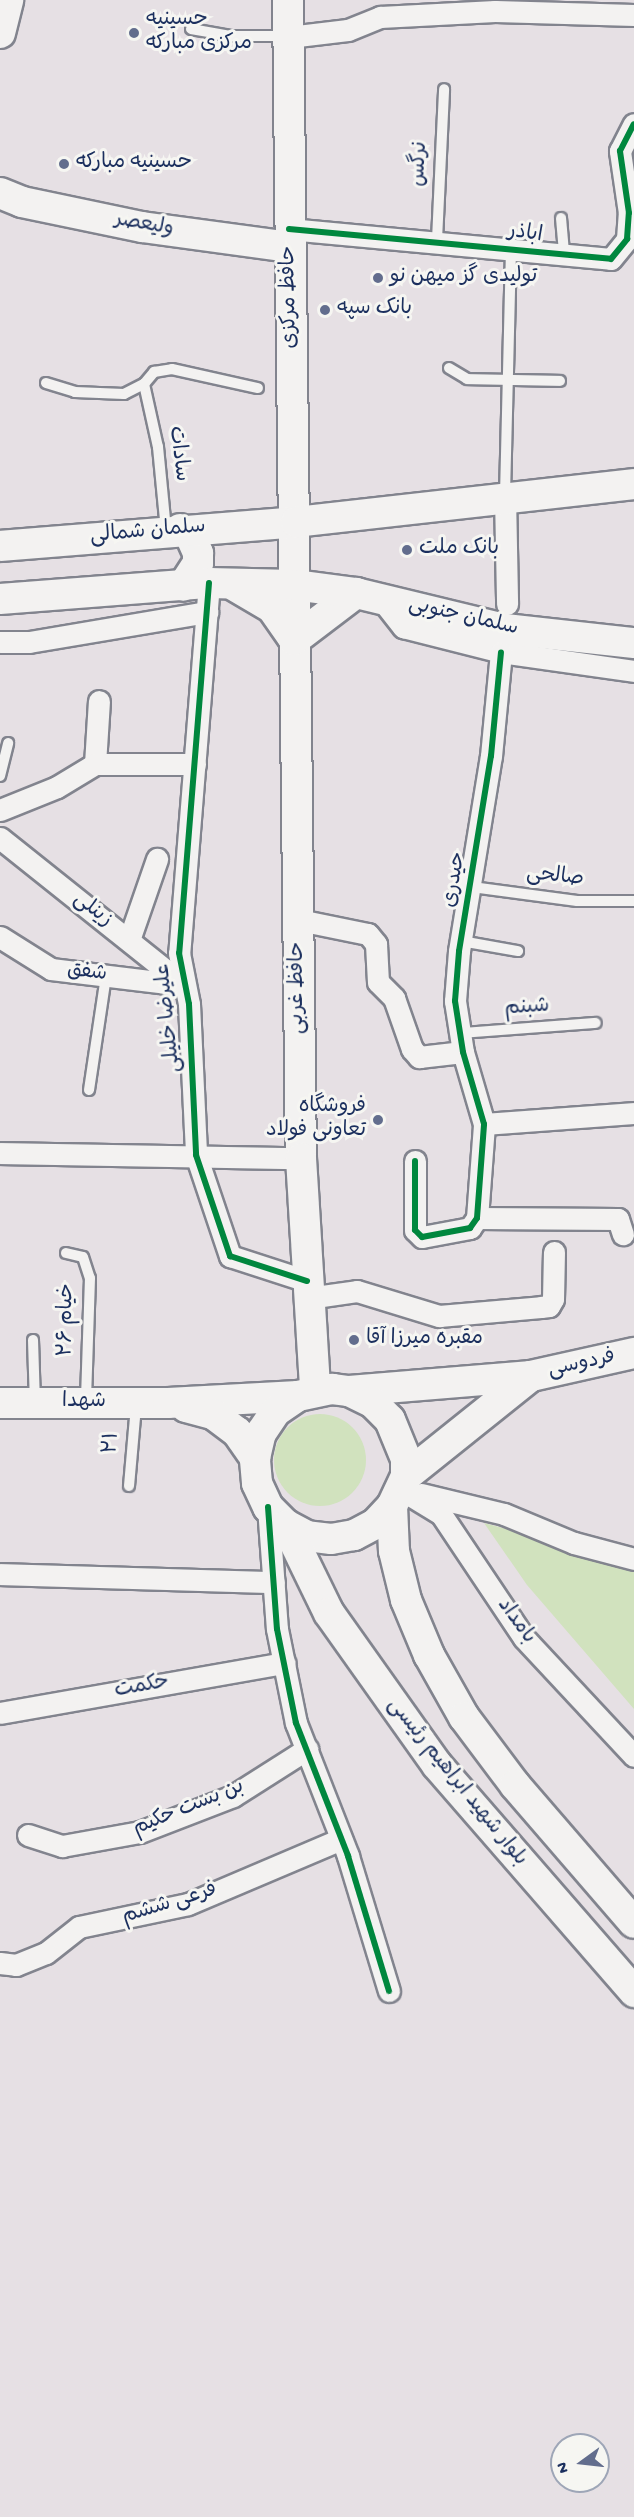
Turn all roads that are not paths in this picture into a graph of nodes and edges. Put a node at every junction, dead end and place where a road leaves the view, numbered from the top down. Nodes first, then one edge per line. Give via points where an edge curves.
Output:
1 (8, 0) edge
2 (288, 0) edge
3 (634, 15) edge
4 (191, 29) dead end
5 (0, 33) edge
6 (289, 36) junction
7 (444, 89) dead end
8 (634, 124) edge
9 (629, 181) edge
10 (0, 193) edge
11 (561, 218) dead end
12 (289, 238) junction
13 (437, 240) junction
14 (511, 250) junction
15 (564, 256) junction
16 (449, 368) dead end
17 (508, 377) junction
18 (560, 381) dead end
19 (46, 383) dead end
20 (144, 384) junction
21 (258, 388) dead end
22 (634, 484) edge
23 (505, 495) junction
24 (296, 522) junction
25 (173, 529) junction
26 (0, 546) edge
27 (294, 585) junction
28 (207, 591) junction
29 (369, 596) junction
30 (0, 599) edge
31 (507, 604) dead end
32 (294, 640) junction
33 (0, 642) edge
34 (634, 643) edge
35 (501, 652) junction
36 (634, 671) edge
37 (99, 701) dead end
38 (8, 743) dead end
39 (95, 764) junction
40 (195, 764) junction
41 (0, 776) edge
42 (0, 810) edge
43 (0, 838) edge
44 (157, 860) dead end
45 (472, 887) junction
46 (634, 901) edge
47 (299, 920) junction
48 (0, 937) edge
49 (129, 940) junction
50 (461, 941) junction
51 (518, 951) dead end
52 (106, 976) junction
53 (184, 985) junction
54 (596, 1023) dead end
55 (463, 1043) junction
56 (89, 1090) dead end
57 (634, 1113) edge
58 (484, 1124) junction
59 (0, 1153) edge
60 (196, 1155) junction
61 (301, 1158) junction
62 (415, 1161) dead end
63 (477, 1218) junction
64 (623, 1234) dead end
65 (554, 1252) dead end
66 (66, 1253) dead end
67 (308, 1290) junction
68 (33, 1340) dead end
69 (634, 1353) edge
70 (531, 1376) junction
71 (349, 1391) junction
72 (306, 1393) junction
73 (0, 1403) edge
74 (35, 1403) junction
75 (86, 1403) junction
76 (137, 1403) junction
77 (168, 1403) junction
78 (255, 1458) junction
79 (129, 1486) dead end
80 (399, 1490) junction
81 (277, 1516) junction
82 (634, 1559) edge
83 (0, 1574) edge
84 (274, 1582) junction
85 (285, 1663) junction
86 (0, 1713) edge
87 (307, 1749) junction
88 (634, 1756) edge
89 (28, 1835) dead end
90 (341, 1839) junction
91 (634, 1923) edge
92 (0, 1963) edge
93 (389, 1991) dead end
94 (634, 1992) edge

1 - 5 main road
2 - 6 main road, حافظ مرکزی
3 - 6 street via 495,11 380,17 348,30
4 - 6 lane via 230,36
6 - 12 main road, حافظ مرکزی
7 - 13 lane, نرگس
8 - 9 street, اباذر via 620,151
9 - 15 street, اباذر via 627,239 611,259
10 - 12 main road, ولیعصر via 22,202 142,227
11 - 15 lane
12 - 13 street, اباذر
12 - 24 main road, حافظ مرکزی
13 - 14 street, اباذر
14 - 15 street, اباذر
14 - 17 lane, اباذر
16 - 17 lane via 467,378
17 - 18 lane
17 - 23 lane, اباذر
19 - 20 lane via 75,392 107,395 124,394
20 - 21 lane via 154,372 172,369
20 - 25 lane, سادات
22 - 23 main road
23 - 24 main road
23 - 31 street
24 - 25 main road, سلمان شمالی
24 - 27 main road, حافظ مرکزی
25 - 26 main road, سلمان شمالی
25 - 28 main road via 190,535
27 - 28 main road
27 - 29 main road, سلمان جنوبی
27 - 32 main road, حافظ غربی
28 - 30 main road
28 - 32 main road via 272,608
28 - 33 street via 29,642
28 - 40 street, علیرضا خلیلی
29 - 32 main road
29 - 34 main road, سلمان جنوبی via 505,629
29 - 35 street via 403,627
32 - 47 main road, حافظ غربی
35 - 36 street
35 - 45 street, حیدری
37 - 39 street
38 - 41 lane
39 - 40 street
39 - 42 street via 57,787
40 - 53 street, علیرضا خلیلی via 179,953
43 - 49 street, زینلی
44 - 49 street
45 - 46 lane, صالحی via 576,902
45 - 50 street, حیدری
47 - 55 street via 368,934 376,944 378,982 394,998 412,1049 419,1057
47 - 61 main road, حافظ غربی
48 - 52 street, شفق via 51,969
49 - 53 street, زینلی
50 - 51 lane
50 - 55 street, حیدری via 455,1000
52 - 53 street, شفق
52 - 56 lane
53 - 60 street, علیرضا خلیلی via 192,1035
54 - 55 lane, شبنم
55 - 58 street, حیدری
57 - 58 street
58 - 63 street, حیدری
59 - 60 street
60 - 61 street
60 - 67 street, علیرضا خلیلی via 230,1256
61 - 67 main road, حافظ غربی
62 - 63 street via 418,1234 464,1231
63 - 64 street via 618,1219
65 - 67 street via 553,1299 549,1306 439,1316 357,1291
66 - 75 lane, خیام ۲۶ via 83,1257 90,1278
67 - 72 main road, حافظ غربی
68 - 74 lane
69 - 70 main road, فردوسی
70 - 71 main road, فردوسی
70 - 80 main road
71 - 72 main road
71 - 80 main road via 372,1402 390,1420 404,1452
72 - 77 main road
72 - 78 main road via 276,1411 261,1432
73 - 74 main road, شهدا
74 - 75 main road, شهدا
75 - 76 main road, شهدا
76 - 77 main road, شهدا
76 - 79 lane, ۲۱
77 - 78 main road via 213,1414 237,1432
78 - 81 main road via 257,1484
80 - 81 main road via 365,1529 331,1539 307,1536
80 - 82 street via 504,1514 574,1543
80 - 88 street, بامداد via 441,1514 524,1638
80 - 91 main road via 394,1551 406,1600 429,1655 464,1717 515,1785
81 - 84 street
81 - 94 main road, بلوار شهید ابراهیم رئیسی via 329,1613 437,1765
83 - 84 street
84 - 85 street
85 - 86 street, حکمت
85 - 87 street via 296,1723
87 - 89 street, بن بست حکیم via 233,1796 140,1832 62,1846
87 - 90 street
90 - 92 street, فرعی ششم via 188,1904 79,1927 46,1953 16,1965
90 - 93 street

